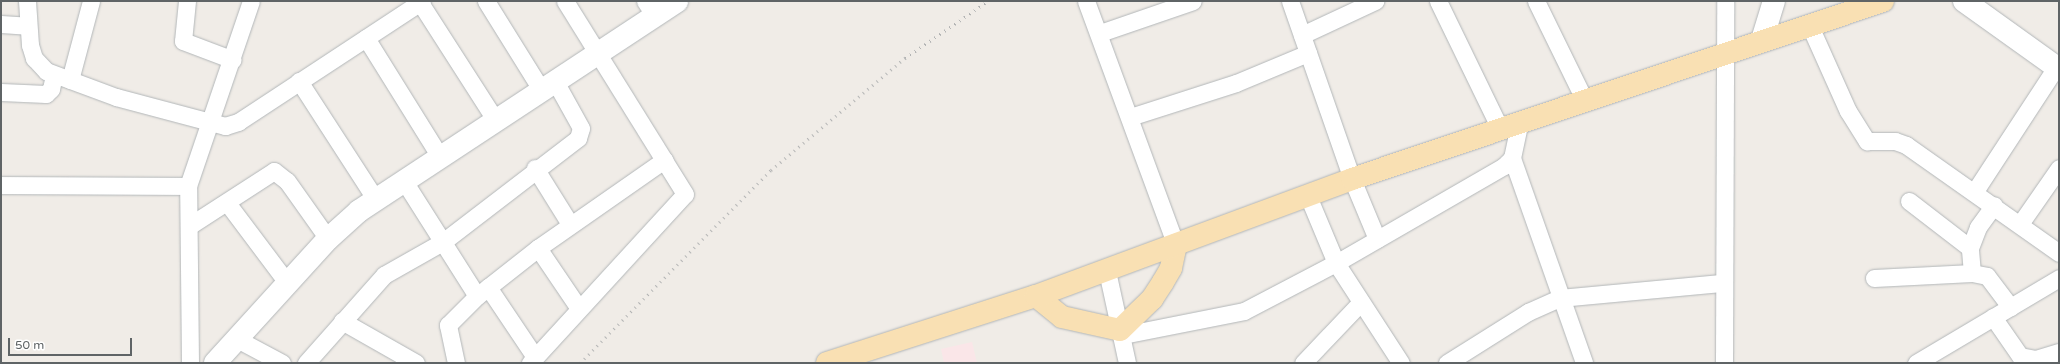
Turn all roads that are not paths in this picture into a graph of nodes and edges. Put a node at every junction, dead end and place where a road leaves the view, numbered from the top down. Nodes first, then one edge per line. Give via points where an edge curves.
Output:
1 (27, 1) edge
2 (91, 1) edge
3 (188, 1) edge
4 (251, 1) edge
5 (420, 1) edge
6 (486, 1) edge
7 (565, 1) edge
8 (676, 1) edge
9 (1086, 1) edge
10 (1193, 1) edge
11 (1290, 1) edge
12 (1375, 1) edge
13 (1438, 1) edge
14 (1536, 1) edge
15 (1724, 1) edge
16 (1774, 1) edge
17 (1883, 1) edge
18 (1964, 1) edge
19 (650, 9) edge
20 (1, 24) edge
21 (1809, 24) junction
22 (27, 26) junction
23 (1100, 33) junction
24 (1302, 35) junction
25 (366, 38) junction
26 (1762, 40) junction
27 (598, 53) junction
28 (1308, 53) junction
29 (1726, 54) junction
30 (233, 60) junction
31 (2057, 68) edge
32 (62, 77) junction
33 (299, 81) junction
34 (548, 86) junction
35 (1, 92) edge
36 (1585, 101) junction
37 (1130, 117) junction
38 (496, 121) junction
39 (212, 123) junction
40 (1510, 128) junction
41 (440, 157) junction
42 (1512, 158) junction
43 (664, 160) junction
44 (535, 168) junction
45 (2059, 168) edge
46 (1352, 179) junction
47 (404, 181) junction
48 (1, 185) edge
49 (188, 186) junction
50 (1975, 191) junction
51 (1308, 196) junction
52 (376, 200) junction
53 (1909, 201) dead end
54 (228, 204) junction
55 (1994, 205) junction
56 (570, 224) junction
57 (2020, 224) junction
58 (189, 226) junction
59 (328, 239) junction
60 (1377, 239) junction
61 (444, 241) junction
62 (1176, 244) junction
63 (538, 248) junction
64 (1970, 248) junction
65 (2059, 253) edge
66 (1336, 263) junction
67 (1107, 271) junction
68 (1972, 273) junction
69 (1874, 278) dead end
70 (2059, 278) edge
71 (1723, 283) junction
72 (288, 284) junction
73 (483, 292) junction
74 (1036, 296) junction
75 (1560, 298) junction
76 (1361, 302) junction
77 (578, 307) junction
78 (2010, 307) junction
79 (1993, 317) junction
80 (342, 321) junction
81 (1121, 332) junction
82 (237, 339) junction
83 (2059, 352) edge
84 (533, 360) edge
85 (1453, 361) edge
86 (1921, 362) edge
87 (190, 363) edge
88 (214, 363) edge
89 (282, 363) edge
90 (306, 363) edge
91 (416, 363) edge
92 (456, 363) edge
93 (827, 363) edge
94 (1127, 363) edge
95 (1303, 363) edge
96 (1401, 363) edge
97 (1584, 363) edge
98 (1724, 363) edge

1 - 22 street
2 - 32 street
3 - 30 street via 183,41
4 - 30 street
5 - 25 street
5 - 38 street
6 - 34 street
7 - 27 street
8 - 19 street
9 - 23 street
10 - 23 street
11 - 24 street
12 - 24 street
13 - 40 street
14 - 36 street
15 - 29 street
16 - 26 street
17 - 21 main road
18 - 31 street
19 - 27 street
20 - 22 street
21 - 26 main road
21 - 50 street via 1848,111 1867,141 1901,143
22 - 32 street via 34,58
23 - 37 street
24 - 28 street
25 - 33 street
25 - 41 street
26 - 29 main road
27 - 34 street
27 - 43 street
28 - 37 street via 1236,83
28 - 46 street
29 - 36 main road
29 - 71 street
30 - 39 street
31 - 50 street
32 - 35 street via 46,94
32 - 39 street
33 - 39 street via 238,122 225,126
33 - 52 street
34 - 38 street
34 - 44 street via 581,133
36 - 40 main road
37 - 62 street
38 - 41 street
39 - 49 street
40 - 42 street
40 - 46 main road
41 - 47 street
42 - 60 street via 1493,174
42 - 75 street
43 - 56 street
43 - 77 street via 685,194
44 - 56 street
44 - 61 street
45 - 57 street
46 - 51 main road
46 - 60 street
47 - 52 street
47 - 61 street
48 - 49 street
49 - 58 street
50 - 55 street
51 - 62 main road
51 - 66 street
52 - 59 street
53 - 64 street
54 - 58 street
54 - 59 street via 278,171
54 - 72 street
55 - 57 street
55 - 64 street via 1978,227
56 - 63 street
57 - 65 street
58 - 87 street
59 - 72 street
60 - 66 street
61 - 73 street
61 - 80 street via 384,275
62 - 67 main road
62 - 81 main road via 1171,268 1152,299
63 - 73 street
63 - 77 street
64 - 68 street
66 - 76 street
66 - 81 street via 1244,311
67 - 74 main road
67 - 81 street
68 - 69 street
68 - 78 street via 1987,276
70 - 78 street
71 - 75 street
71 - 98 street
72 - 82 street
73 - 84 street
73 - 92 street via 448,325
74 - 81 main road via 1062,317
74 - 93 main road
75 - 85 street via 1528,312
75 - 97 street
76 - 95 street
76 - 96 street
77 - 84 street
78 - 79 street
79 - 83 street via 2020,356 2036,359
79 - 86 street
80 - 90 street
80 - 91 street
81 - 94 street
82 - 88 street
82 - 89 street

